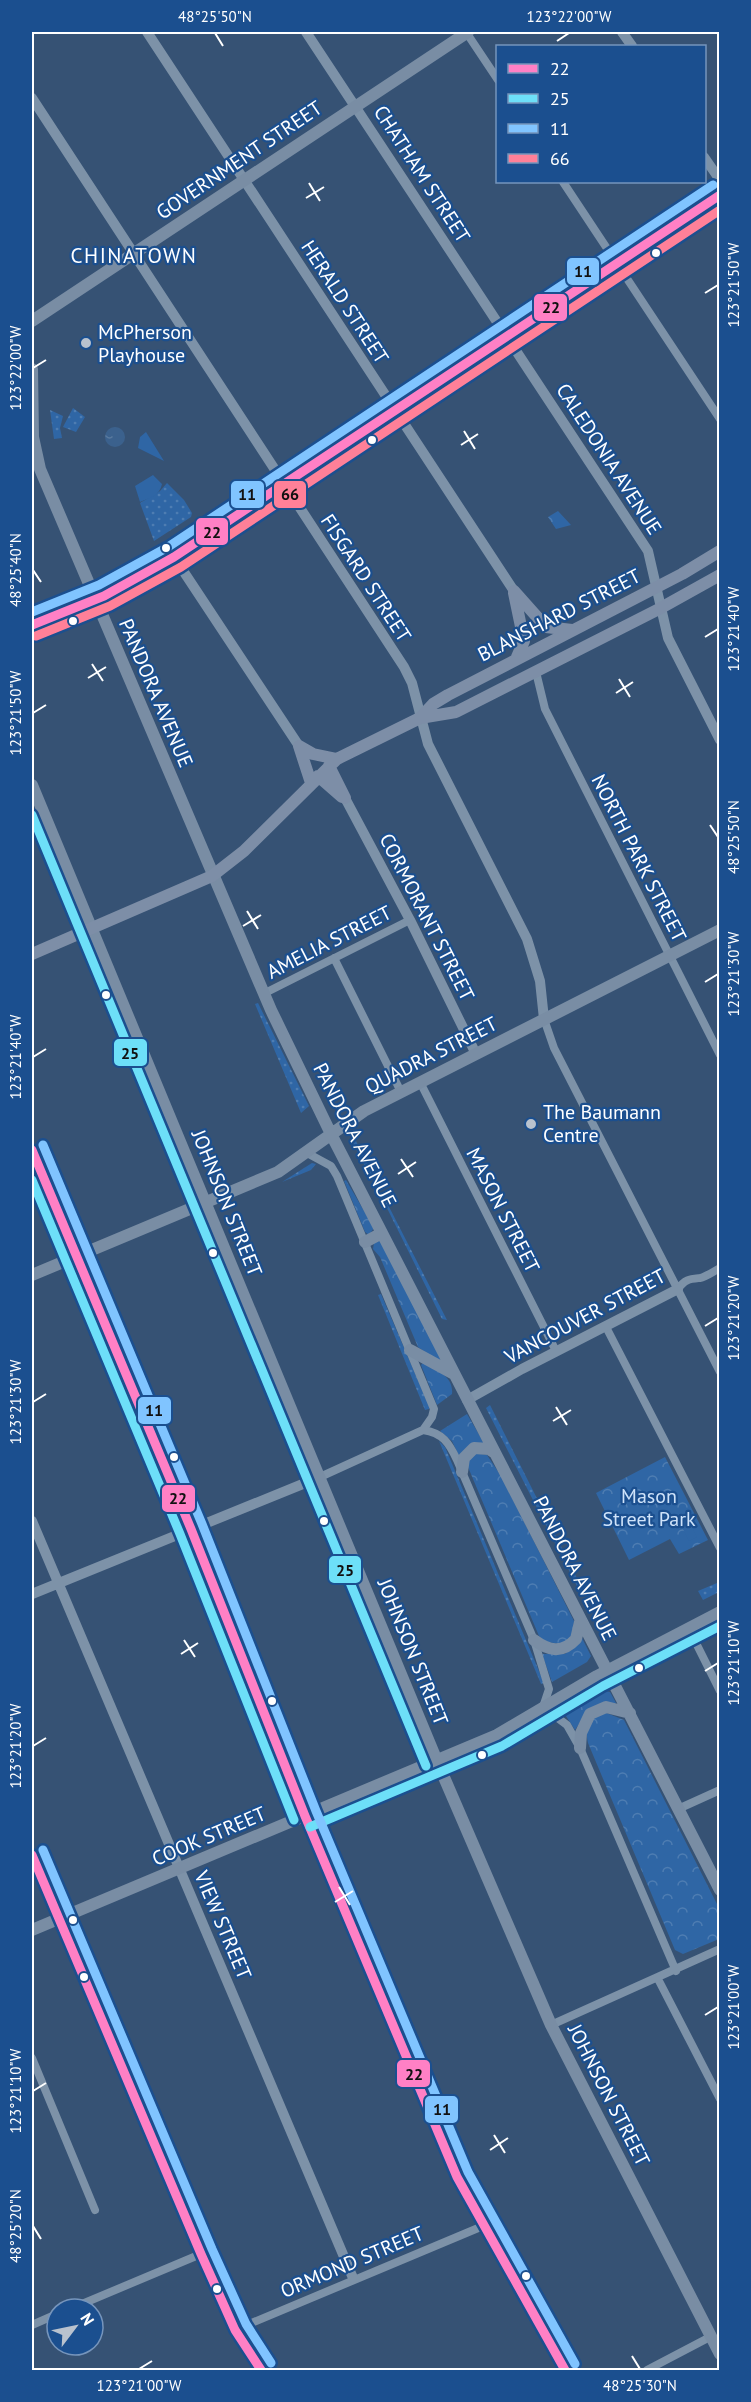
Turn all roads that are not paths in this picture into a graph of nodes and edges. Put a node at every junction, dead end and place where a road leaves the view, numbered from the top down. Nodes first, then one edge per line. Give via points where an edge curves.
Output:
1 (147, 32) edge
2 (306, 32) edge
3 (467, 32) edge
4 (622, 32) edge
5 (631, 45) edge
6 (496, 77) edge
7 (32, 98) edge
8 (355, 106) junction
9 (706, 159) edge
10 (244, 180) junction
11 (720, 180) edge
12 (565, 183) edge
13 (720, 195) edge
14 (134, 253) junction
15 (618, 265) junction
16 (32, 321) edge
17 (507, 336) junction
18 (32, 369) edge
19 (395, 410) junction
20 (720, 419) edge
21 (36, 471) edge
22 (283, 484) junction
23 (720, 551) edge
24 (174, 557) junction
25 (720, 575) edge
26 (656, 588) junction
27 (514, 591) junction
28 (96, 599) junction
29 (659, 609) junction
30 (32, 625) edge
31 (572, 630) junction
32 (517, 657) junction
33 (536, 672) junction
34 (420, 718) junction
35 (720, 740) edge
36 (299, 746) junction
37 (333, 763) junction
38 (314, 779) junction
39 (32, 785) edge
40 (345, 798) junction
41 (212, 876) junction
42 (410, 920) junction
43 (91, 928) junction
44 (720, 930) edge
45 (32, 954) edge
46 (669, 955) junction
47 (334, 958) junction
48 (264, 994) junction
49 (544, 1019) junction
50 (476, 1054) junction
51 (720, 1055) edge
52 (420, 1082) junction
53 (401, 1092) junction
54 (331, 1134) junction
55 (32, 1150) edge
56 (307, 1153) junction
57 (206, 1202) junction
58 (382, 1233) junction
59 (365, 1242) junction
60 (76, 1256) junction
61 (720, 1268) edge
62 (32, 1275) edge
63 (678, 1289) junction
64 (606, 1327) junction
65 (410, 1350) junction
66 (556, 1351) junction
67 (720, 1372) edge
68 (454, 1374) junction
69 (467, 1400) junction
70 (423, 1430) junction
71 (495, 1453) junction
72 (462, 1472) junction
73 (320, 1477) junction
74 (32, 1521) edge
75 (191, 1529) junction
76 (720, 1548) edge
77 (58, 1582) junction
78 (32, 1594) edge
79 (720, 1612) edge
80 (580, 1621) junction
81 (688, 1627) junction
82 (534, 1640) junction
83 (606, 1670) junction
84 (720, 1691) edge
85 (543, 1707) junction
86 (630, 1713) junction
87 (580, 1748) junction
88 (436, 1761) junction
89 (720, 1790) edge
90 (678, 1809) junction
91 (305, 1816) junction
92 (32, 1855) edge
93 (180, 1869) junction
94 (720, 1890) edge
95 (58, 1918) junction
96 (32, 1930) edge
97 (720, 1950) edge
98 (676, 1971) junction
99 (658, 1979) junction
100 (551, 2025) junction
101 (32, 2058) edge
102 (720, 2098) edge
103 (95, 2210) dead end
104 (483, 2226) junction
105 (201, 2254) junction
106 (353, 2278) junction
107 (99, 2297) edge
108 (235, 2330) junction
109 (710, 2337) junction
110 (720, 2354) edge
111 (261, 2370) edge
112 (565, 2370) edge
113 (647, 2370) edge

1 - 10 street, HERALD STREET
2 - 8 street, CHATHAM STREET
3 - 6 street
3 - 8 main road, GOVERNMENT STREET
4 - 5 street
7 - 14 street, FISGARD STREET
8 - 10 main road, GOVERNMENT STREET
8 - 17 street, CHATHAM STREET
9 - 11 street
10 - 14 main road, GOVERNMENT STREET
10 - 19 street, HERALD STREET
12 - 15 street
13 - 15 main road
14 - 16 main road, GOVERNMENT STREET
14 - 22 street, FISGARD STREET
15 - 17 main road
15 - 20 street
17 - 19 main road
17 - 26 street, CALEDONIA AVENUE via 648,551
18 - 21 main road, PANDORA AVENUE
19 - 22 main road
19 - 27 street, HERALD STREET
21 - 28 main road, PANDORA AVENUE
22 - 24 main road
22 - 34 street, FISGARD STREET via 404,667
23 - 26 main road, BLANSHARD STREET
24 - 28 main road
24 - 36 street
25 - 29 main road, BLANSHARD STREET
26 - 29 street, CALEDONIA AVENUE
26 - 31 main road, BLANSHARD STREET
27 - 31 main road via 546,627
27 - 32 main road via 524,640
28 - 30 main road
28 - 41 main road, PANDORA AVENUE
29 - 33 main road, BLANSHARD STREET
29 - 35 street, CALEDONIA AVENUE via 668,638
31 - 32 main road, BLANSHARD STREET
32 - 34 main road, BLANSHARD STREET via 433,704
33 - 34 main road, BLANSHARD STREET via 456,712
33 - 46 street, NORTH PARK STREET via 545,709
34 - 37 main road, BLANSHARD STREET
34 - 49 street, FISGARD STREET via 429,744 527,939 540,981
36 - 37 main road
36 - 38 main road
37 - 38 main road, BLANSHARD STREET
37 - 40 main road
38 - 40 main road
38 - 41 main road, BLANSHARD STREET via 244,851
39 - 43 main road, JOHNSON STREET
40 - 42 street, CORMORANT STREET
41 - 43 main road, BLANSHARD STREET
41 - 48 main road, PANDORA AVENUE
42 - 47 street, AMELIA STREET
42 - 50 street, CORMORANT STREET
43 - 45 main road, BLANSHARD STREET
43 - 57 main road, JOHNSON STREET
44 - 46 main road, QUADRA STREET
46 - 49 main road, QUADRA STREET
46 - 51 street, NORTH PARK STREET
47 - 48 street, AMELIA STREET
47 - 53 street
48 - 54 main road, PANDORA AVENUE
49 - 50 main road, QUADRA STREET
49 - 63 street via 554,1048
50 - 52 main road, QUADRA STREET
52 - 53 main road, QUADRA STREET
52 - 66 street, MASON STREET
53 - 54 main road, QUADRA STREET via 351,1118
54 - 56 main road, QUADRA STREET
54 - 58 main road, PANDORA AVENUE
55 - 60 main road
56 - 57 main road, QUADRA STREET via 278,1172
56 - 59 street, PANDORA AVENUE via 331,1166
57 - 60 main road, QUADRA STREET
57 - 73 main road, JOHNSON STREET
58 - 59 main road
58 - 68 main road, PANDORA AVENUE
59 - 65 street, PANDORA AVENUE
60 - 62 main road, QUADRA STREET
60 - 75 main road
61 - 63 street, VANCOUVER STREET via 684,1281
63 - 64 street, VANCOUVER STREET
63 - 67 street
64 - 66 street, VANCOUVER STREET
64 - 76 street
65 - 68 main road
65 - 70 street, PANDORA AVENUE via 434,1409
66 - 69 street, VANCOUVER STREET
68 - 69 main road, PANDORA AVENUE
69 - 71 main road, PANDORA AVENUE
70 - 72 street via 446,1440
70 - 73 street
71 - 72 main road via 474,1448 464,1458
71 - 80 main road, PANDORA AVENUE
72 - 82 street
73 - 75 street
73 - 88 main road, JOHNSON STREET
74 - 77 street, VIEW STREET
75 - 77 street
75 - 91 main road
77 - 78 street
77 - 93 street, VIEW STREET
79 - 81 main road, COOK STREET
80 - 82 main road via 576,1640 562,1649 546,1649
80 - 83 main road, PANDORA AVENUE
81 - 83 main road, COOK STREET
81 - 84 street
82 - 85 street via 549,1689
83 - 85 main road, COOK STREET
83 - 86 main road, PANDORA AVENUE
85 - 87 street via 567,1725
85 - 88 main road, COOK STREET via 497,1735
86 - 87 main road via 606,1707 590,1714
86 - 90 main road, PANDORA AVENUE
87 - 98 street
88 - 91 main road, COOK STREET
88 - 100 main road, JOHNSON STREET
89 - 90 street
90 - 94 main road, PANDORA AVENUE
91 - 93 main road, COOK STREET
91 - 104 main road via 454,2170
92 - 95 main road
93 - 95 main road, COOK STREET
93 - 106 street, VIEW STREET
95 - 96 main road, COOK STREET
95 - 105 main road
97 - 98 street
98 - 99 street
99 - 100 street
99 - 102 street
100 - 109 main road, JOHNSON STREET
101 - 103 street
104 - 106 street, ORMOND STREET
104 - 112 main road
105 - 107 street
105 - 108 main road
106 - 108 street, ORMOND STREET
108 - 111 main road
109 - 110 main road, JOHNSON STREET
109 - 113 street

